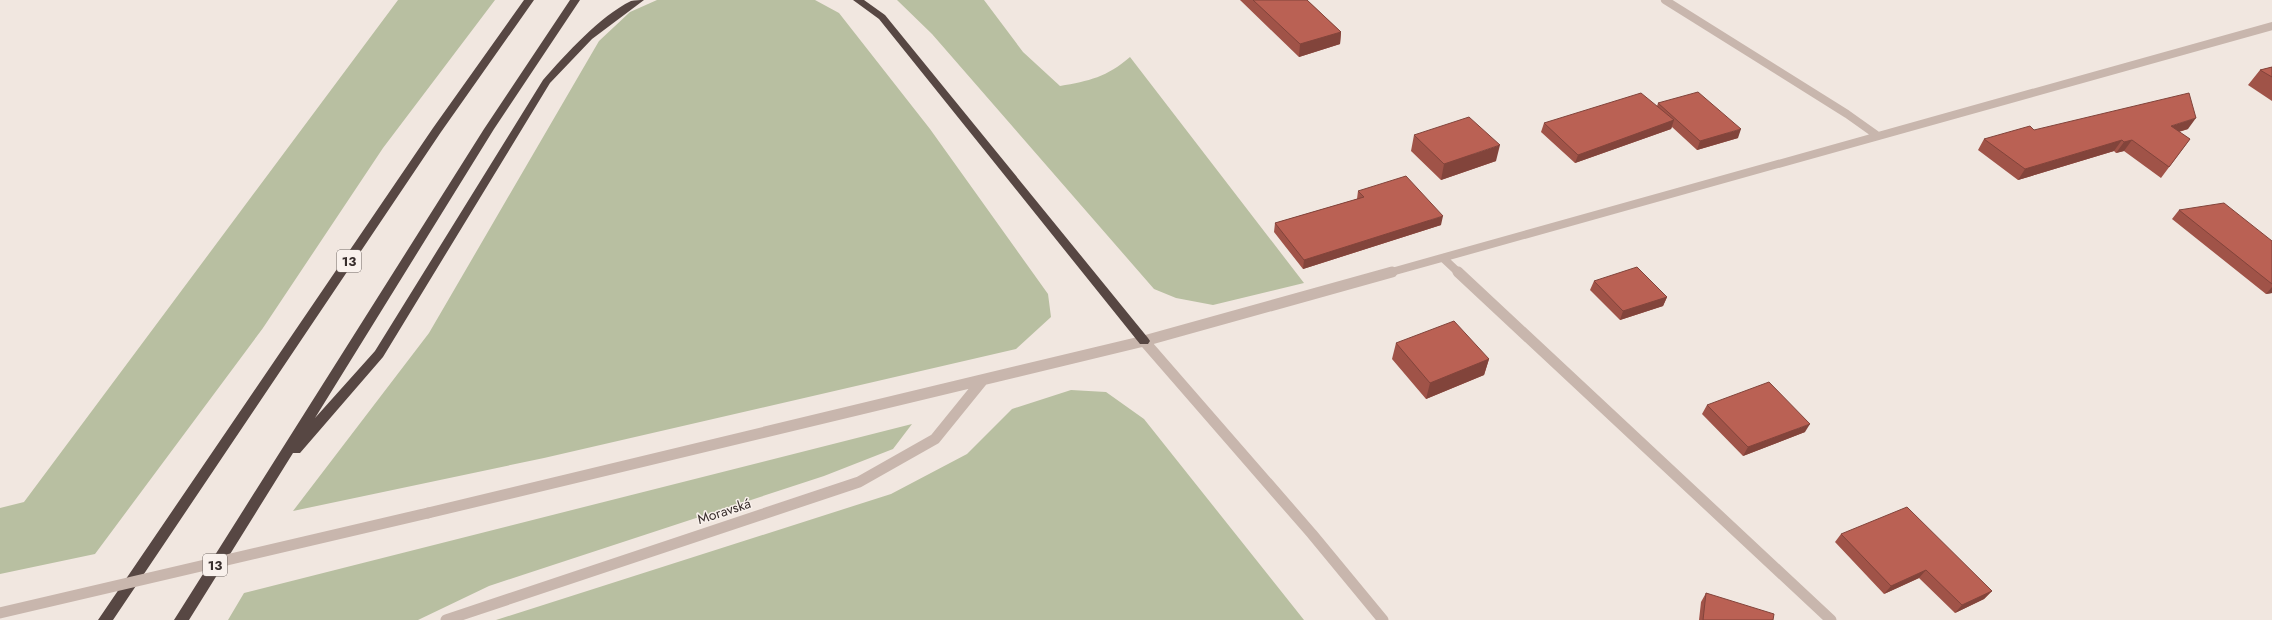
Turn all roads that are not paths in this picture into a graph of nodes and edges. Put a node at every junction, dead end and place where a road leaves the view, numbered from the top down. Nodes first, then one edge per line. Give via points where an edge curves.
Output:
1 (529, 0) edge
2 (575, 0) edge
3 (639, 0) edge
4 (858, 0) edge
5 (1665, 0) edge
6 (2272, 26) edge
7 (1878, 136) junction
8 (1443, 258) junction
9 (1144, 341) junction
10 (982, 381) junction
11 (271, 477) junction
12 (0, 612) edge
13 (105, 620) edge
14 (181, 620) edge
15 (446, 620) edge
16 (1382, 620) edge
17 (1832, 620) edge

1 - 13 highway, 13 via 437,130
2 - 11 highway, 13 via 489,129
3 - 11 highway via 617,13 579,45 546,82 379,354
4 - 9 highway via 882,17
5 - 7 street
6 - 7 street
7 - 8 street
8 - 9 street
8 - 17 street
9 - 10 street
9 - 16 street via 1312,534
10 - 12 street, bridge
10 - 15 street, Moravská via 935,439 859,482
11 - 14 highway, 13

